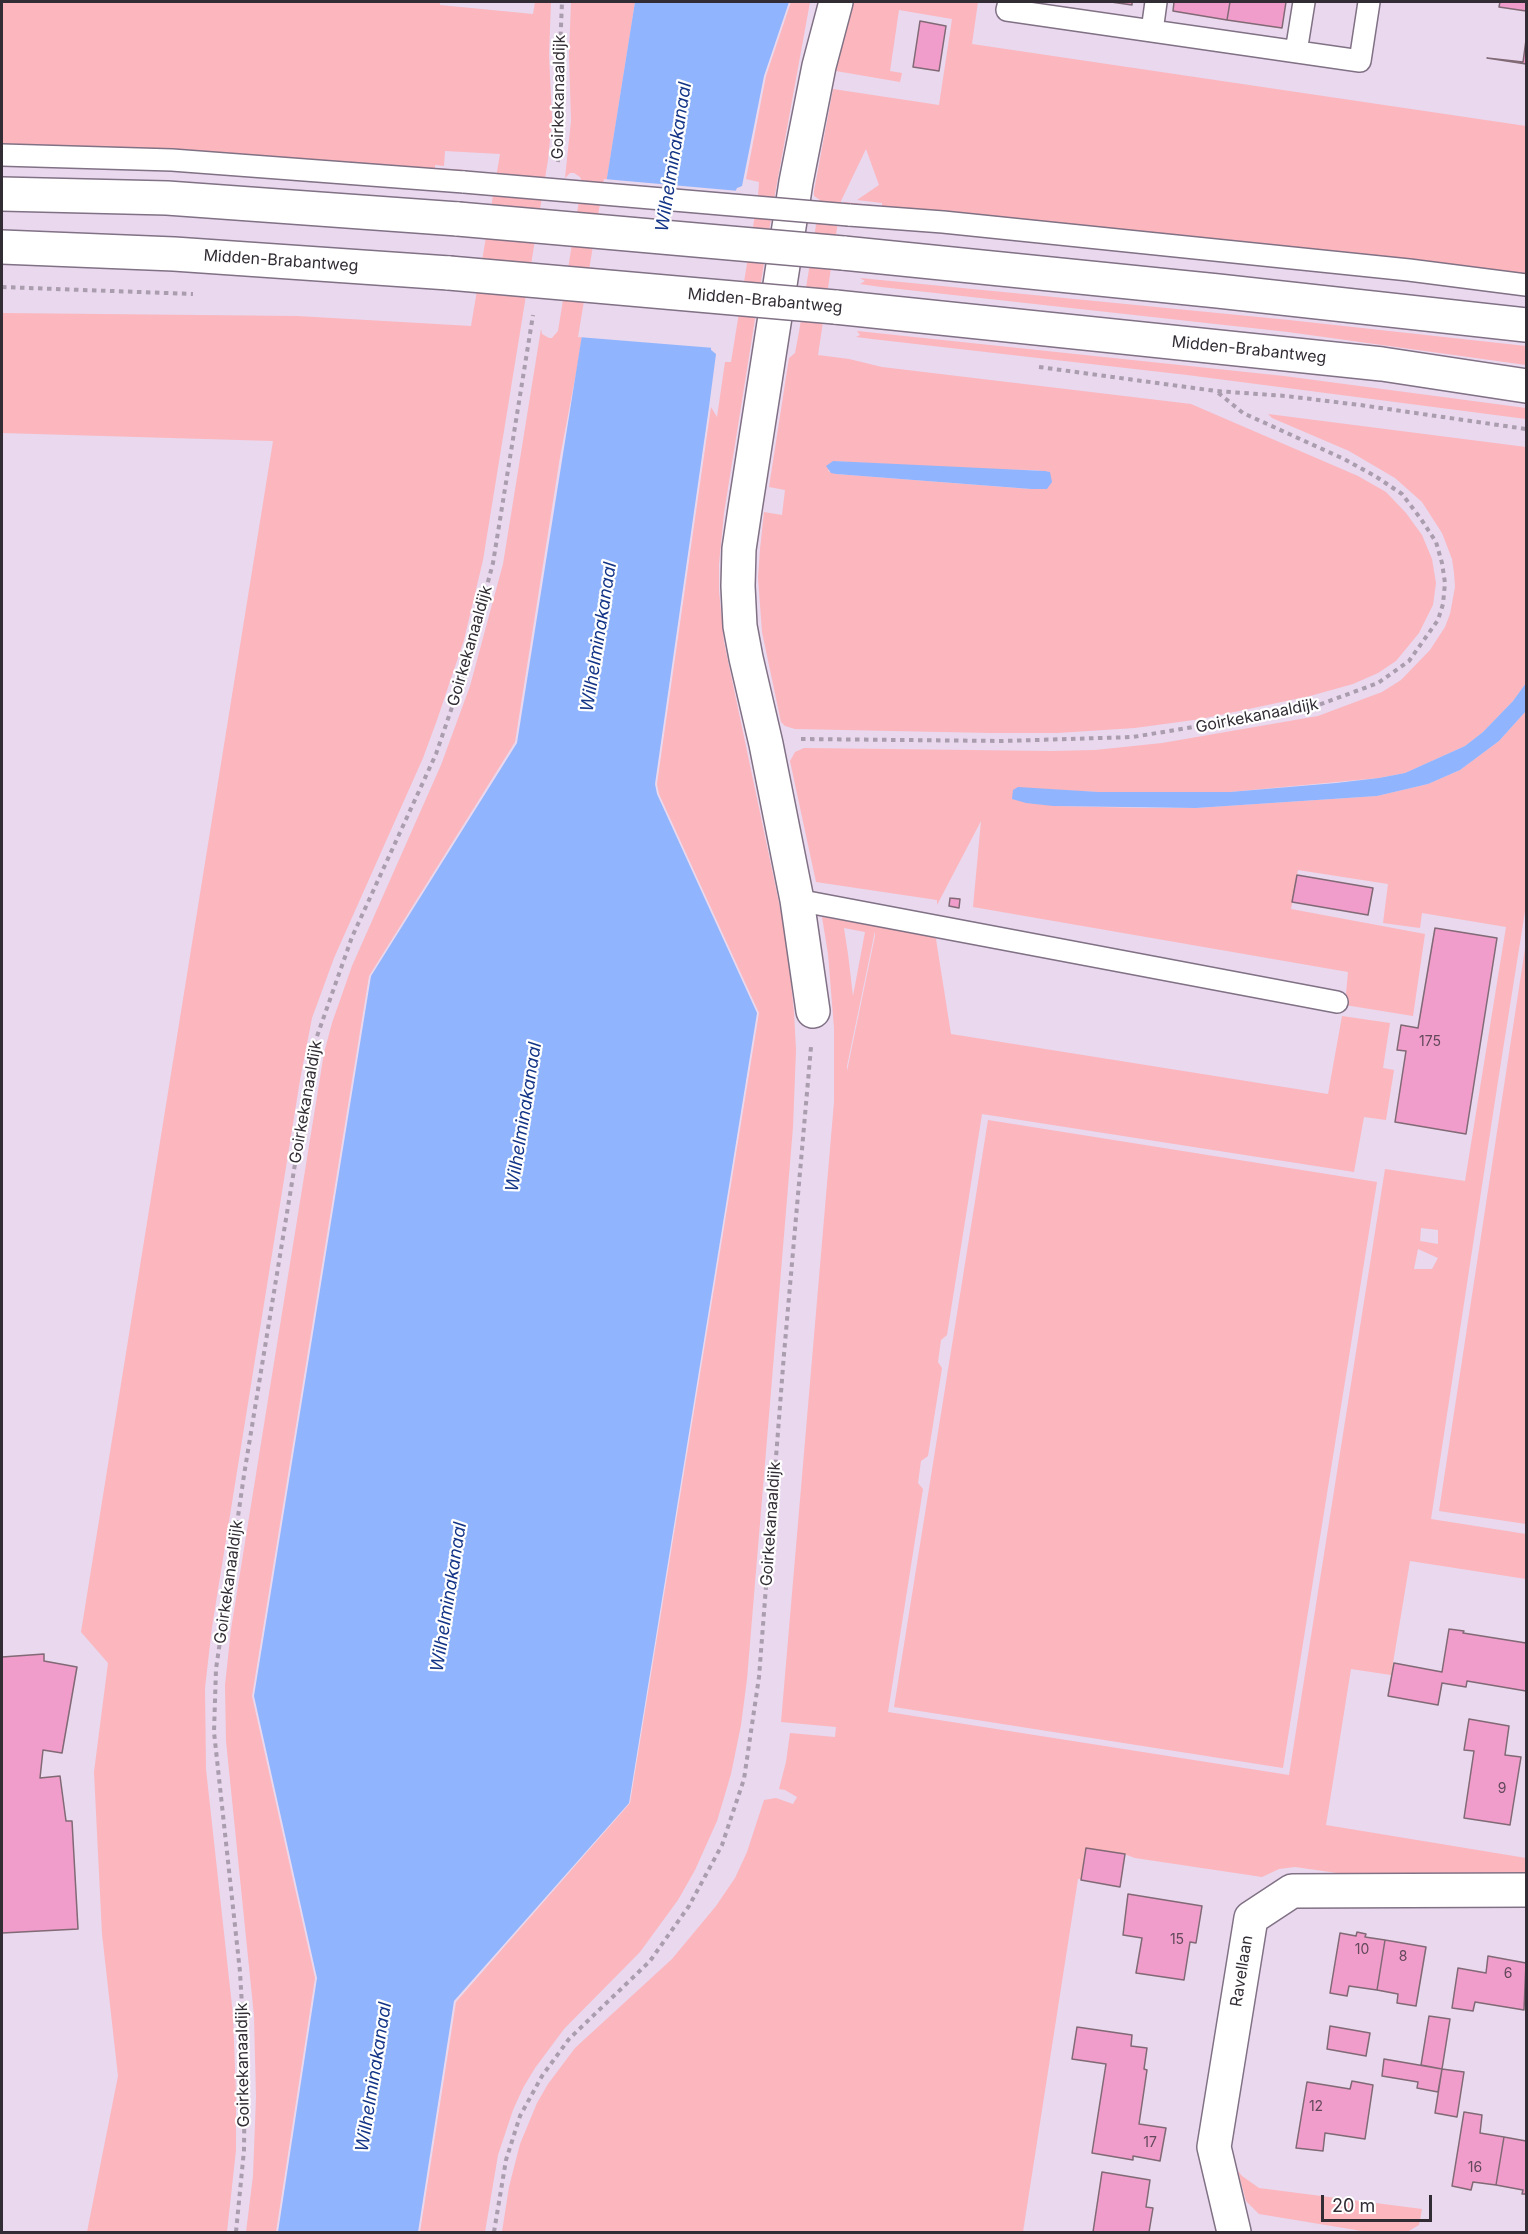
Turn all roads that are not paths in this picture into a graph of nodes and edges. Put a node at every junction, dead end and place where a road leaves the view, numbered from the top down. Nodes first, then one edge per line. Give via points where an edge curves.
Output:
1 (836, 2) edge
2 (1009, 2) edge
3 (1156, 2) edge
4 (1304, 2) edge
5 (1369, 2) edge
6 (1152, 31) junction
7 (1296, 52) junction
8 (2, 155) edge
9 (2, 194) edge
10 (2, 247) edge
11 (1527, 285) edge
12 (1527, 325) edge
13 (1527, 386) edge
14 (797, 900) junction
15 (1337, 1002) dead end
16 (813, 1011) road end
17 (1527, 1890) edge
18 (1234, 2232) edge

1 - 14 main road via 796,182 740,549 738,586 740,626
2 - 6 lane via 1007,10
3 - 6 lane
4 - 7 lane
5 - 7 lane via 1360,62
6 - 7 lane
8 - 11 lane, bridge via 172,160 943,222
9 - 12 main road, bridge via 167,198 458,219 843,253
10 - 13 main road, Midden-Brabantweg, bridge via 449,273 835,306 1382,364
14 - 15 lane
14 - 16 main road
17 - 18 main road, Ravellaan via 1292,1890 1251,1918 1214,2147

